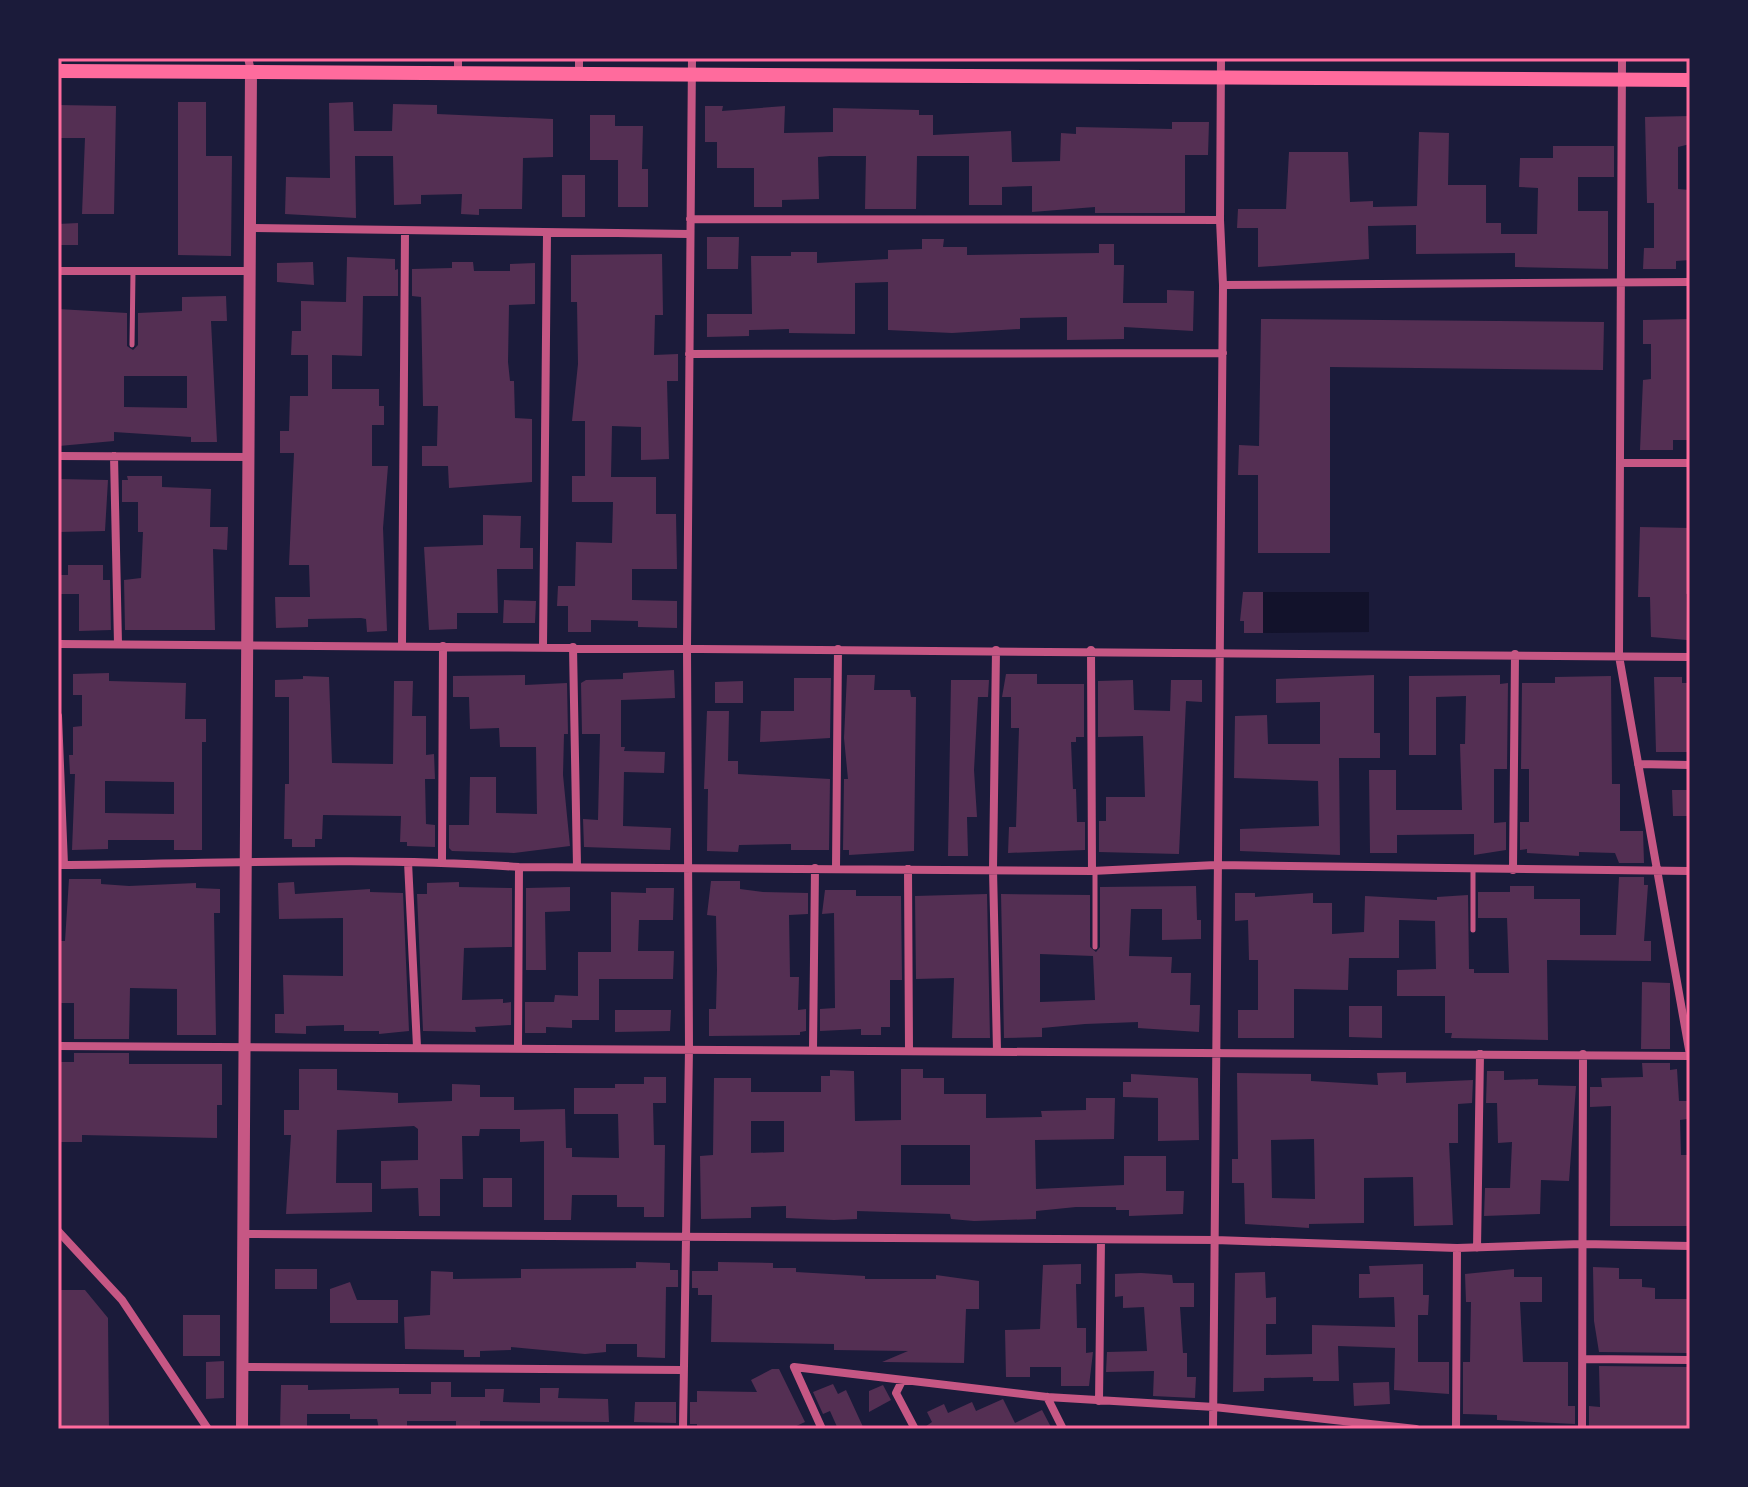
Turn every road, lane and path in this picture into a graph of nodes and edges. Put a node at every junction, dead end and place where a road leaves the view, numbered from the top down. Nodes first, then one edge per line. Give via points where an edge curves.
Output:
1 (692, 58) edge
2 (1221, 58) edge
3 (1622, 58) edge
4 (249, 65) edge
5 (458, 65) edge
6 (579, 65) edge
7 (58, 71) edge
8 (692, 74) junction
9 (1221, 78) junction
10 (1622, 79) junction
11 (1690, 80) edge
12 (690, 219) junction
13 (1220, 220) junction
14 (250, 228) junction
15 (405, 232) junction
16 (547, 234) junction
17 (689, 234) junction
18 (58, 271) edge
19 (250, 271) junction
20 (133, 272) junction
21 (1620, 281) junction
22 (1690, 282) edge
23 (1223, 285) junction
24 (132, 345) dead end
25 (1223, 353) junction
26 (689, 354) junction
27 (58, 456) edge
28 (114, 456) junction
29 (249, 457) junction
30 (1622, 463) junction
31 (1690, 463) edge
32 (58, 644) edge
33 (118, 644) junction
34 (248, 645) junction
35 (402, 646) junction
36 (443, 646) junction
37 (543, 647) junction
38 (573, 647) junction
39 (687, 647) junction
40 (838, 649) junction
41 (996, 650) junction
42 (1091, 650) junction
43 (1217, 651) junction
44 (1515, 654) junction
45 (1619, 656) junction
46 (1690, 657) edge
47 (58, 716) edge
48 (1638, 764) junction
49 (1690, 765) edge
50 (246, 859) junction
51 (442, 861) junction
52 (408, 862) junction
53 (61, 865) edge
54 (1216, 865) junction
55 (519, 867) junction
56 (577, 867) junction
57 (690, 867) junction
58 (815, 868) junction
59 (836, 868) junction
60 (908, 869) junction
61 (993, 869) junction
62 (1473, 869) junction
63 (1094, 870) junction
64 (1513, 870) junction
65 (1657, 871) junction
66 (1690, 871) edge
67 (1473, 930) dead end
68 (1095, 947) dead end
69 (58, 1046) edge
70 (245, 1046) junction
71 (417, 1047) junction
72 (518, 1048) junction
73 (689, 1049) junction
74 (813, 1050) junction
75 (909, 1050) junction
76 (997, 1051) junction
77 (1215, 1051) junction
78 (1480, 1054) junction
79 (1583, 1054) junction
80 (1690, 1056) edge
81 (58, 1231) edge
82 (244, 1234) junction
83 (684, 1237) junction
84 (1101, 1240) junction
85 (1215, 1240) junction
86 (1582, 1244) junction
87 (1690, 1246) edge
88 (1457, 1248) junction
89 (1477, 1248) junction
90 (1585, 1359) junction
91 (1690, 1360) edge
92 (243, 1367) junction
93 (682, 1370) junction
94 (902, 1381) junction
95 (1047, 1397) junction
96 (1099, 1401) junction
97 (1214, 1407) junction
98 (208, 1429) edge
99 (242, 1429) edge
100 (683, 1429) edge
101 (822, 1429) edge
102 (915, 1429) edge
103 (1063, 1429) edge
104 (1213, 1429) edge
105 (1416, 1429) edge
106 (1456, 1429) edge
107 (1582, 1429) edge

1 - 8 street
2 - 9 street
3 - 10 street
4 - 5 main road
4 - 7 main road
4 - 14 street
5 - 6 main road
6 - 8 main road
8 - 9 main road
8 - 12 street
9 - 10 main road
9 - 13 street
10 - 11 main road
10 - 21 street
12 - 13 street
12 - 17 street
13 - 23 street
14 - 15 street
14 - 19 street
15 - 16 street
15 - 35 street
16 - 17 street
16 - 37 street
17 - 26 street
18 - 20 street
19 - 20 street
19 - 29 street
20 - 24 lane
21 - 22 street
21 - 23 street
21 - 30 street
23 - 25 street
25 - 26 street
25 - 43 street
26 - 39 street
27 - 28 street
28 - 29 street
28 - 33 street
29 - 34 street
30 - 31 street
30 - 45 street
32 - 33 street
33 - 34 street
34 - 35 street
34 - 50 street
35 - 36 street
36 - 37 street
36 - 51 street
37 - 38 street
38 - 39 street
38 - 56 street
39 - 40 street
39 - 57 street
40 - 41 street
40 - 59 street
41 - 42 street
41 - 61 street
42 - 43 street
42 - 63 street
43 - 44 street
43 - 54 street
44 - 45 street
44 - 64 street
45 - 46 street
45 - 48 street
47 - 53 street
48 - 49 street
48 - 65 street
50 - 52 street
50 - 53 street
50 - 70 street
51 - 52 street
51 - 55 street
52 - 71 street
54 - 62 street
54 - 63 street
54 - 77 street
55 - 56 street
55 - 72 street
56 - 57 street
57 - 58 street
57 - 73 street
58 - 59 street
58 - 74 street
59 - 60 street
60 - 61 street
60 - 75 street
61 - 63 street
61 - 76 street
62 - 64 street
62 - 67 lane
63 - 68 lane
64 - 65 street
65 - 66 street
65 - 80 street
69 - 70 street
70 - 71 street
70 - 82 street
71 - 72 street
72 - 73 street
73 - 74 street
73 - 83 street
74 - 75 street
75 - 76 street
76 - 77 street
77 - 78 street
77 - 85 street
78 - 79 street
78 - 89 street
79 - 80 street
79 - 86 street
81 - 98 street via 122,1300
82 - 83 street
82 - 92 street
83 - 84 street
83 - 93 street
84 - 85 street
84 - 96 street
85 - 88 street
85 - 97 street
86 - 87 street
86 - 89 street
86 - 90 street
88 - 89 street
88 - 106 street
90 - 91 street
90 - 107 street
92 - 93 street
92 - 99 street
93 - 100 street
94 - 95 street
94 - 101 street via 794,1367
94 - 102 street via 896,1393
95 - 96 street
95 - 103 street
96 - 97 street
97 - 104 street
97 - 105 street

